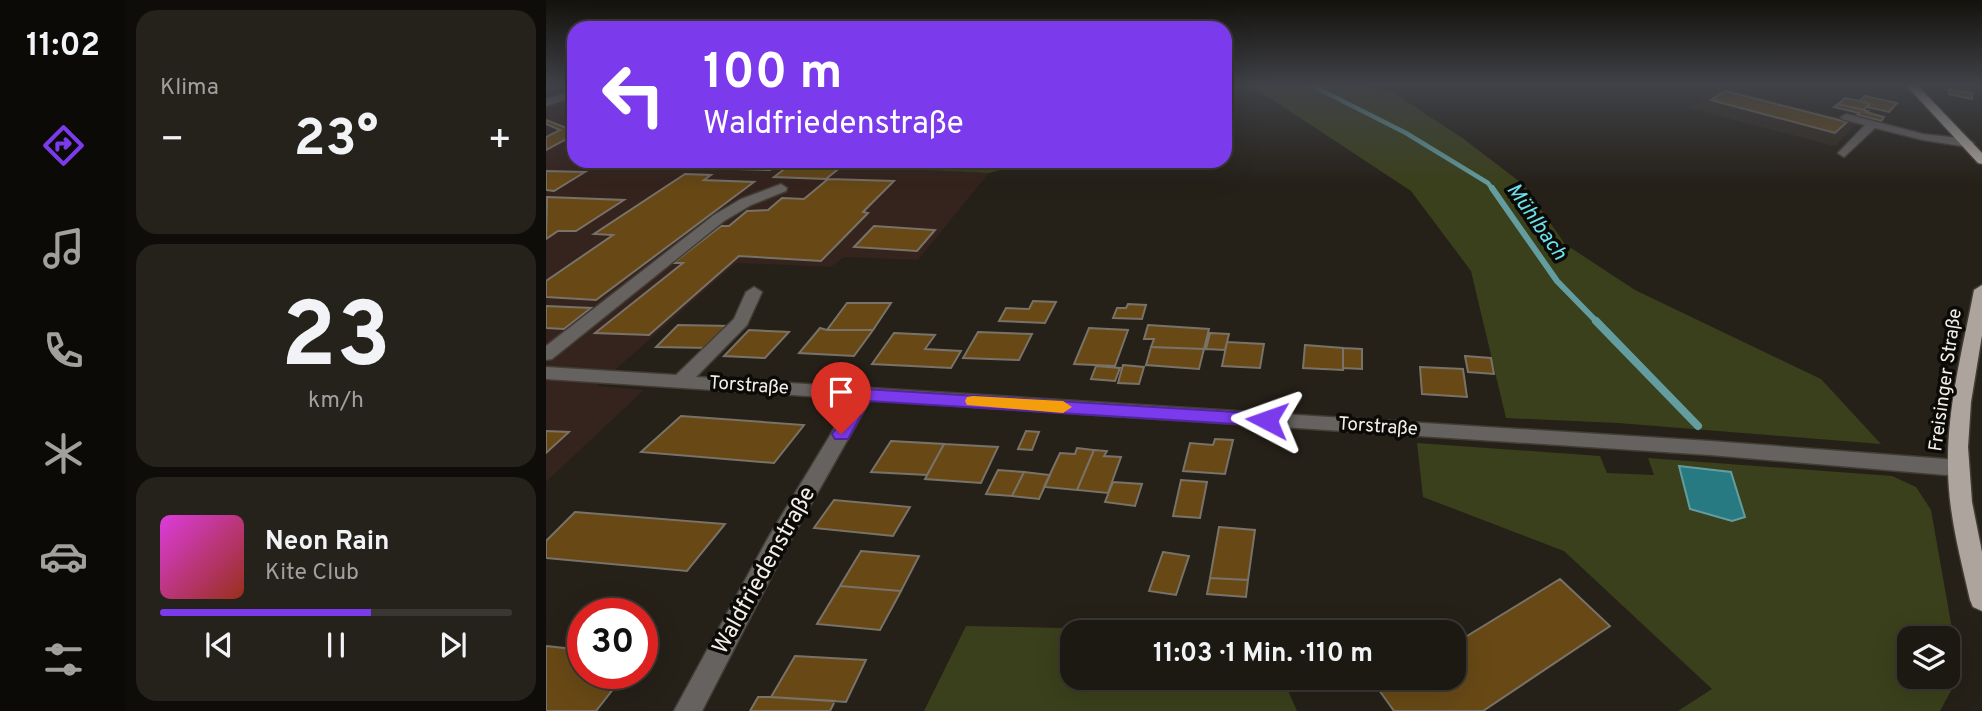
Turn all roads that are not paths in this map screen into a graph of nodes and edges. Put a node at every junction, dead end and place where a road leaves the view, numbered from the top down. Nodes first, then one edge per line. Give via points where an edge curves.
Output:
1 (1851, 118) edge
2 (1944, 118) edge
3 (1873, 124) junction
4 (1968, 143) junction
5 (1844, 153) dead end
6 (1982, 159) edge
7 (781, 188) dead end
8 (1982, 290) edge
9 (754, 292) dead end
10 (546, 355) edge
11 (546, 373) edge
12 (681, 381) junction
13 (864, 395) junction
14 (1958, 468) junction
15 (1982, 600) edge
16 (688, 711) edge

1 - 3 street
2 - 4 main road
3 - 4 street
3 - 5 street
4 - 6 main road
7 - 10 street via 719,218
8 - 14 main road, Freisinger Straße
9 - 12 street via 741,321
11 - 12 street, Torstraße
12 - 13 street, Torstraße
13 - 14 street, Torstraße
13 - 16 street, Waldfriedenstraße via 776,545
14 - 15 main road, Freisinger Straße via 1963,519

